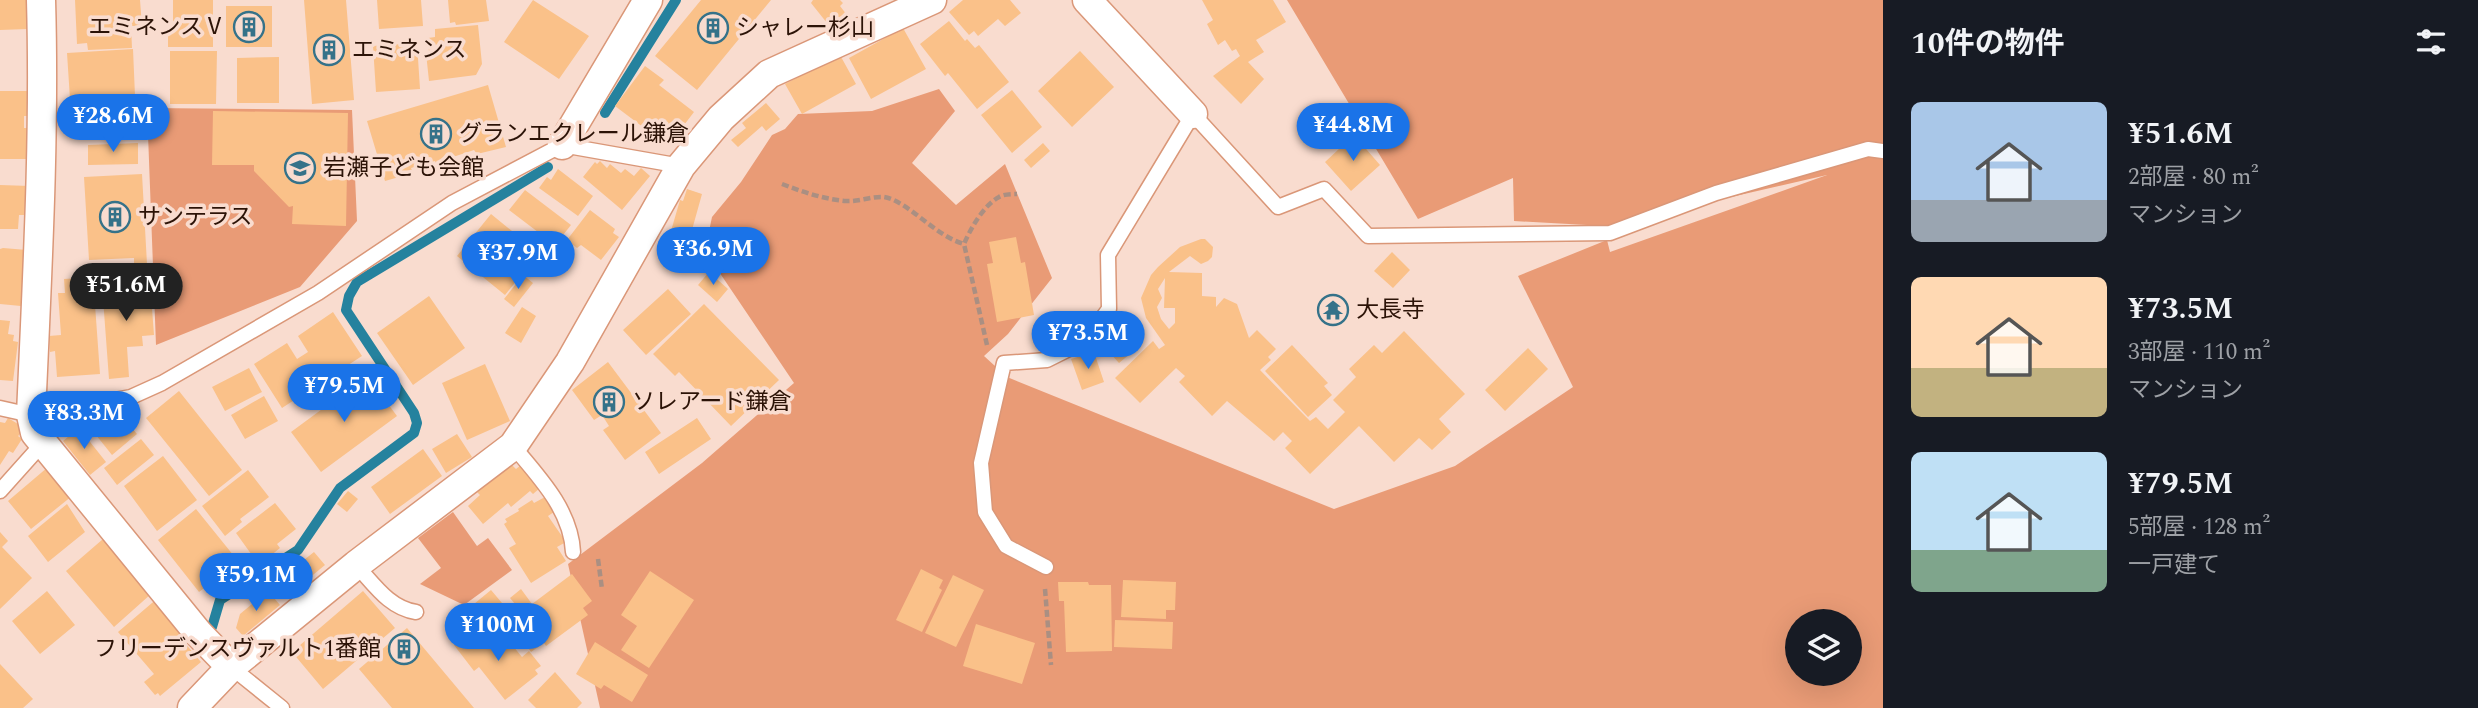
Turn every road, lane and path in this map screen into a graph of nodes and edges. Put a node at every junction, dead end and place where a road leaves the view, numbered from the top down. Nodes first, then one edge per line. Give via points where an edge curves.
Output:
1 (41, 0) edge
2 (648, 0) edge
3 (932, 0) edge
4 (1087, 0) edge
5 (1193, 114) junction
6 (562, 145) junction
7 (1883, 151) edge
8 (681, 166) junction
9 (782, 184) dead end
10 (1017, 194) dead end
11 (964, 244) junction
12 (1004, 363) junction
13 (0, 408) edge
14 (31, 415) junction
15 (43, 443) junction
16 (513, 446) junction
17 (0, 491) edge
18 (573, 552) dead end
19 (356, 565) junction
20 (1046, 567) joint
21 (416, 612) dead end
22 (1051, 665) dead end
23 (231, 667) junction
24 (192, 708) edge
25 (282, 708) edge

1 - 14 street via 43,82
2 - 6 street
3 - 8 street via 769,74 721,118
4 - 5 street
5 - 7 lane via 1278,207 1324,189 1368,236 1609,233 1716,193 1868,149
5 - 12 lane via 1108,254 1109,309 1085,341 1047,360
6 - 8 lane
6 - 14 lane via 452,203 318,293 162,383 131,397
8 - 16 street via 570,362
9 - 11 path via 846,201 883,197 901,203 952,241
10 - 11 path via 1000,196
11 - 12 path via 990,353
12 - 20 lane via 981,463 985,512 1006,546
13 - 14 lane
14 - 15 street
15 - 17 lane
15 - 23 street
16 - 18 lane via 558,505 572,533
16 - 19 street
19 - 21 lane via 391,602
19 - 23 street
20 - 22 path
23 - 24 street
23 - 25 lane

